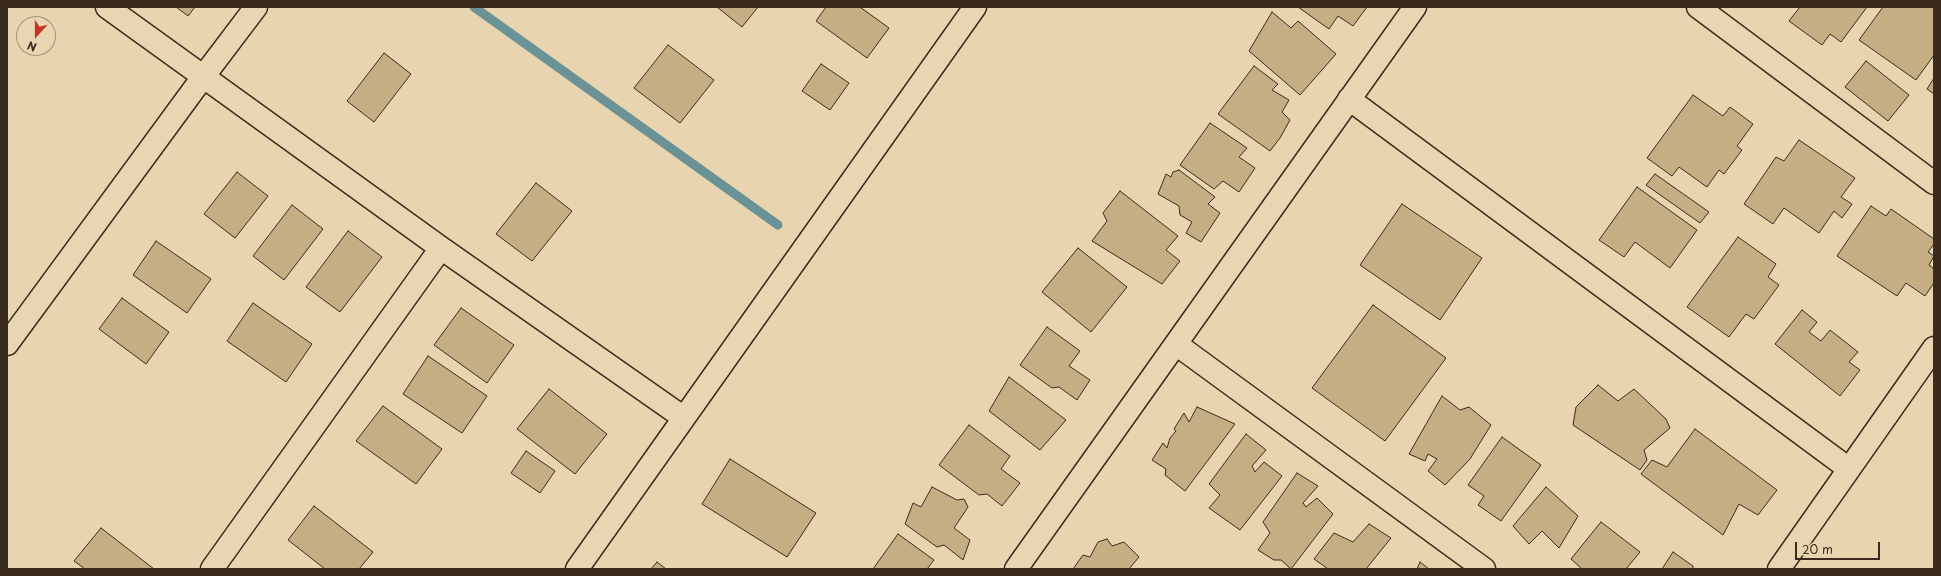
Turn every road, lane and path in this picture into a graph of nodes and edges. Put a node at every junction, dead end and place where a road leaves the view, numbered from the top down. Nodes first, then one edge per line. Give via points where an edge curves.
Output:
1 (107, 7) edge
2 (256, 7) edge
3 (975, 7) edge
4 (1415, 7) edge
5 (1698, 7) edge
6 (203, 77) junction
7 (1350, 99) junction
8 (1934, 183) edge
9 (441, 248) junction
10 (7, 344) edge
11 (1176, 344) junction
12 (1934, 348) edge
13 (684, 418) junction
14 (1849, 469) junction
15 (212, 569) edge
16 (577, 569) edge
17 (1016, 569) edge
18 (1484, 569) edge
19 (1779, 569) edge

1 - 6 street
2 - 6 street
3 - 13 street
4 - 7 street
5 - 8 street
6 - 9 street
6 - 10 street
7 - 11 street
7 - 14 street
9 - 13 street
9 - 15 street
11 - 17 street
11 - 18 street
12 - 14 street
13 - 16 street
14 - 19 street

